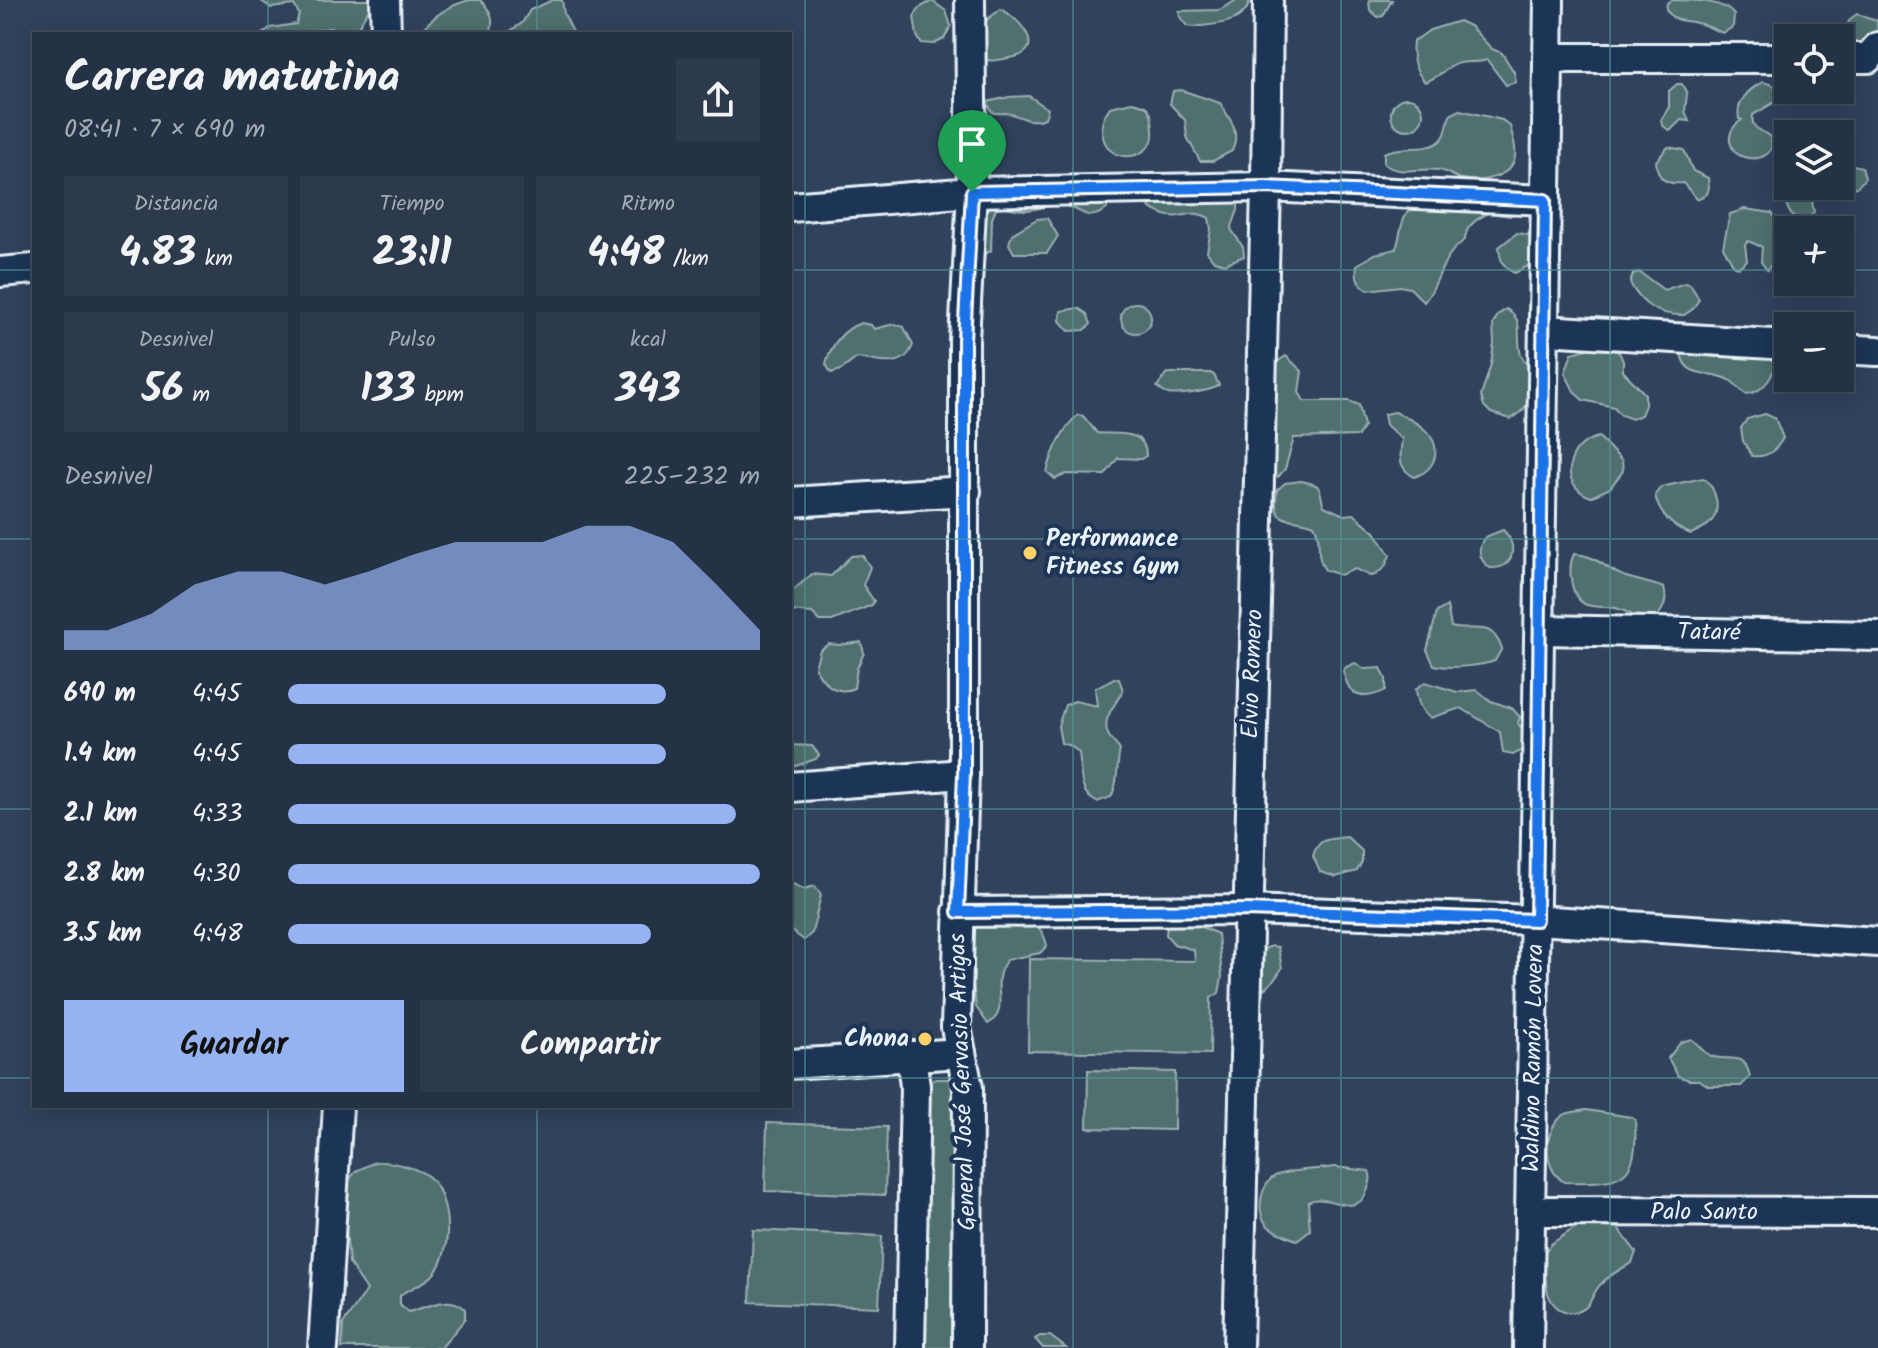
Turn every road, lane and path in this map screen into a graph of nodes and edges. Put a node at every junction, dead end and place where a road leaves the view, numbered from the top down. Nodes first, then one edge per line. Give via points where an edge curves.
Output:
1 (385, 0) edge
2 (970, 0) edge
3 (1268, 0) edge
4 (1549, 0) edge
5 (386, 32) edge
6 (1878, 47) edge
7 (1548, 58) junction
8 (1774, 58) edge
9 (1854, 58) edge
10 (1266, 187) junction
11 (972, 192) junction
12 (1545, 200) junction
13 (792, 207) edge
14 (32, 269) edge
15 (0, 272) edge
16 (1544, 330) junction
17 (1774, 344) edge
18 (1854, 350) edge
19 (1878, 351) edge
20 (966, 491) junction
21 (792, 502) edge
22 (1540, 630) junction
23 (1878, 636) edge
24 (964, 774) junction
25 (792, 787) edge
26 (1247, 910) junction
27 (958, 912) junction
28 (1536, 920) junction
29 (1878, 942) edge
30 (961, 1053) junction
31 (911, 1056) junction
32 (792, 1064) edge
33 (338, 1108) edge
34 (1531, 1211) junction
35 (1878, 1212) edge
36 (323, 1348) edge
37 (910, 1348) edge
38 (967, 1348) edge
39 (1238, 1348) edge
40 (1528, 1348) edge

1 - 5 street
2 - 11 street, General José Gervasio Artigas
3 - 10 street, Elvio Romero
4 - 7 street, Waldino Ramón Lovera
6 - 9 street via 1868,58
7 - 8 street
7 - 12 street, Waldino Ramón Lovera
10 - 11 street
10 - 12 street
10 - 26 street, Elvio Romero
11 - 13 street
11 - 20 street, General José Gervasio Artigas via 964,340
12 - 16 street, Waldino Ramón Lovera
14 - 15 street
16 - 17 street
16 - 22 street, Waldino Ramón Lovera
18 - 19 street
20 - 21 street
20 - 24 street, General José Gervasio Artigas
22 - 23 street, Tataré
22 - 28 street, Waldino Ramón Lovera
24 - 25 street
24 - 27 street, General José Gervasio Artigas
26 - 27 street
26 - 28 street
26 - 39 street, Elvio Romero
27 - 30 street, General José Gervasio Artigas via 956,1027
28 - 29 street
28 - 34 street, Waldino Ramón Lovera
30 - 31 street
30 - 38 street, General José Gervasio Artigas via 968,1088
31 - 32 street
31 - 37 street, General José Gervasio Artigas via 915,1086
33 - 36 street
34 - 35 street, Palo Santo
34 - 40 street, Waldino Ramón Lovera

